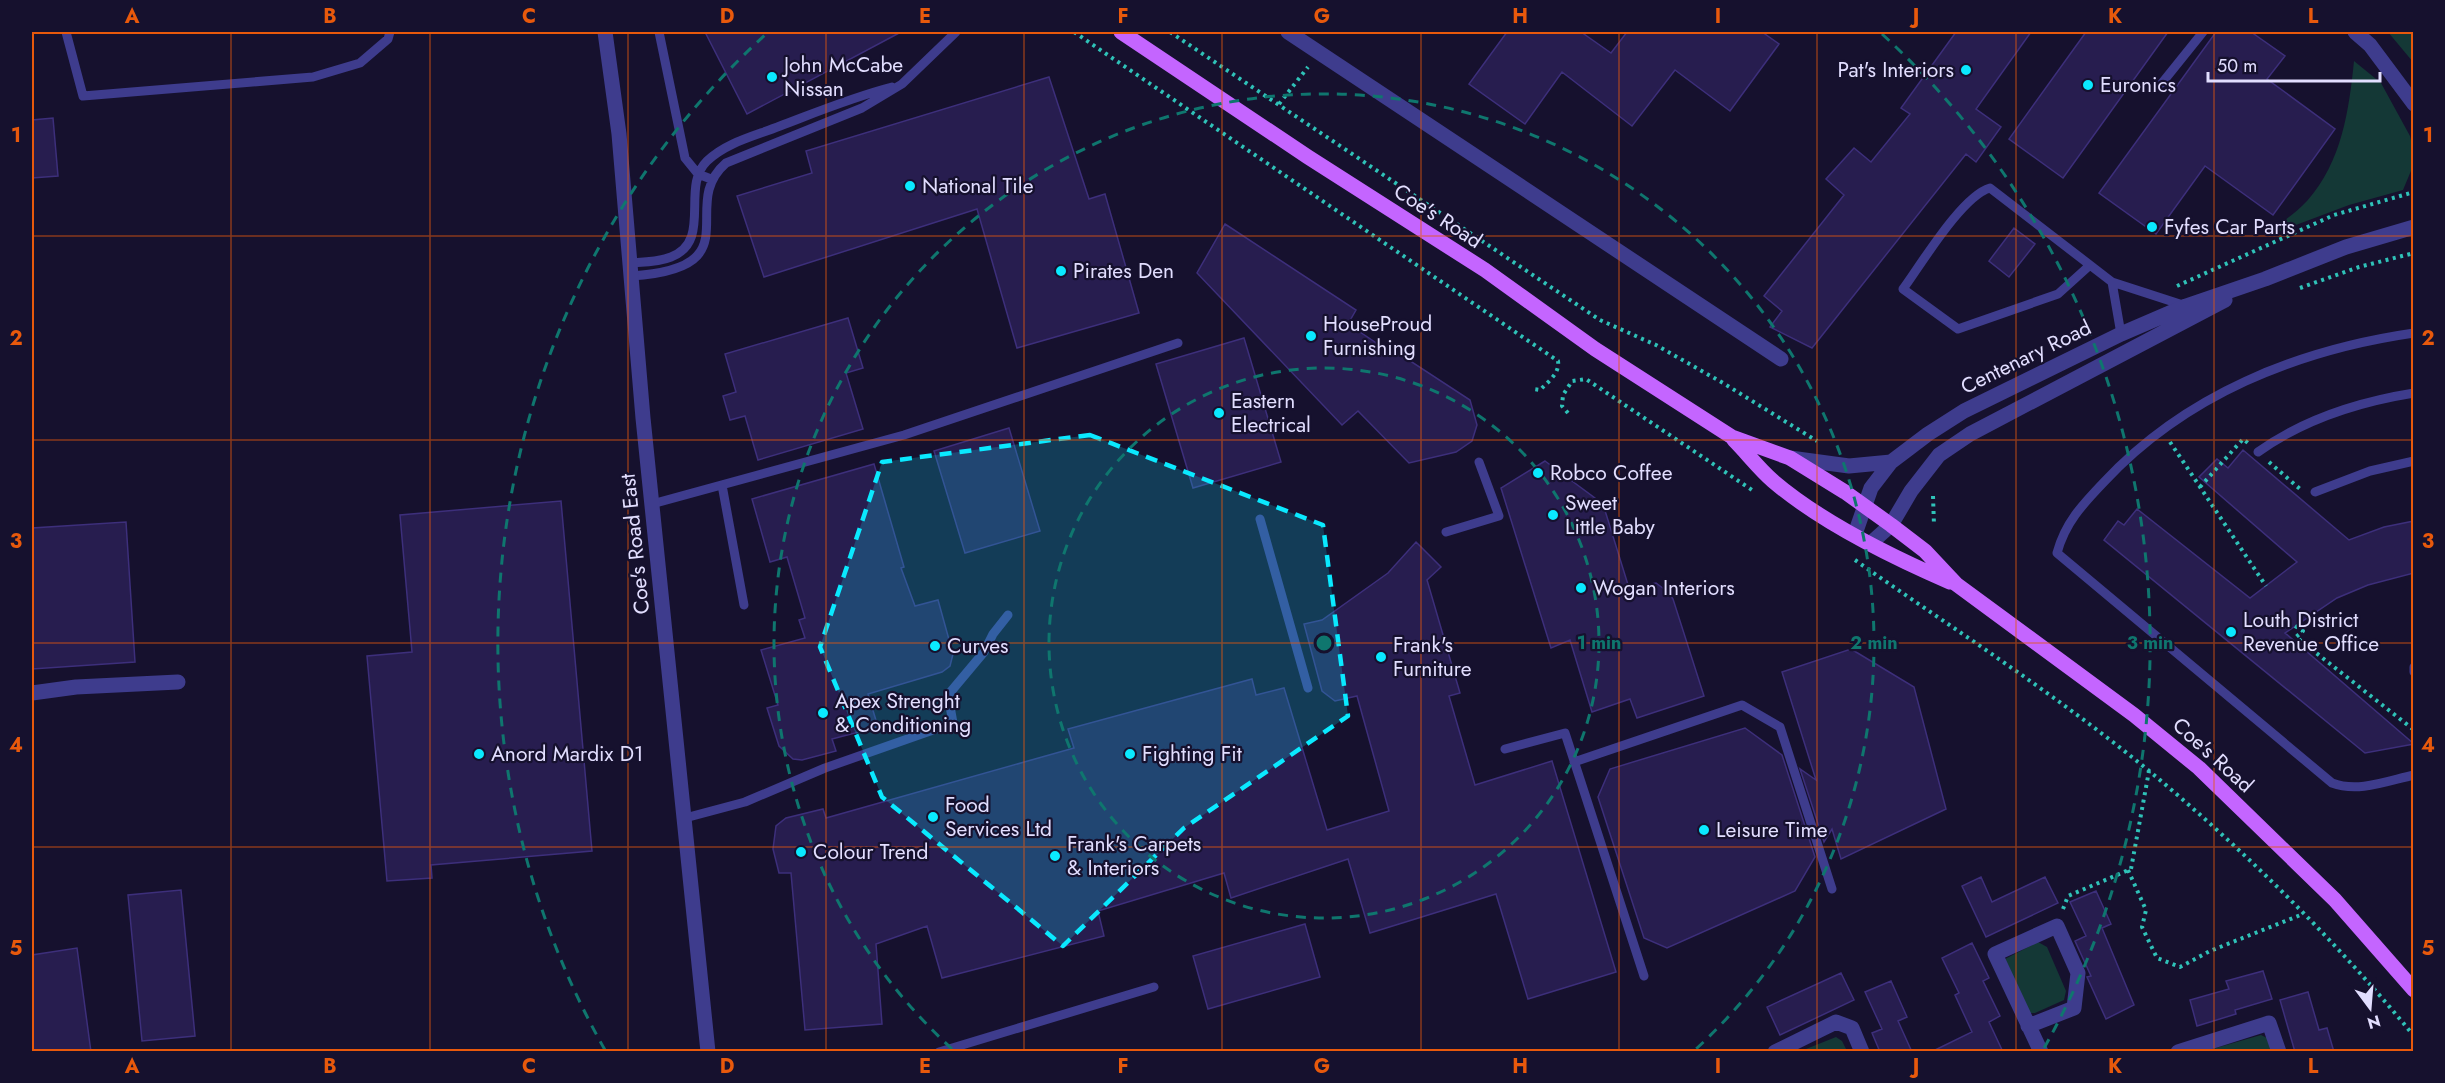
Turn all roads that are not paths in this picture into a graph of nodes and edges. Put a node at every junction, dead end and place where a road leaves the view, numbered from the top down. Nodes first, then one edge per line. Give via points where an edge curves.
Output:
1 (66, 32) edge
2 (390, 32) edge
3 (605, 32) edge
4 (659, 32) edge
5 (956, 32) edge
6 (1121, 32) edge
7 (1288, 32) edge
8 (2203, 32) edge
9 (2355, 32) edge
10 (2162, 83) dead end
11 (902, 84) junction
12 (2414, 104) edge
13 (698, 174) junction
14 (711, 179) junction
15 (2414, 227) edge
16 (2089, 266) junction
17 (630, 270) junction
18 (2265, 279) junction
19 (2112, 282) junction
20 (2186, 306) junction
21 (2414, 333) edge
22 (2121, 334) junction
23 (1178, 343) dead end
24 (1781, 359) dead end
25 (2414, 393) edge
26 (1732, 437) junction
27 (2258, 452) dead end
28 (1790, 458) junction
29 (2414, 461) edge
30 (1479, 462) dead end
31 (1891, 462) junction
32 (722, 485) junction
33 (2315, 492) dead end
34 (652, 504) junction
35 (1863, 507) junction
36 (1260, 519) dead end
37 (1891, 525) junction
38 (1446, 532) dead end
39 (1855, 534) junction
40 (1871, 543) junction
41 (1956, 584) junction
42 (744, 605) dead end
43 (1008, 615) dead end
44 (2414, 667) edge
45 (2414, 672) edge
46 (178, 682) dead end
47 (1308, 688) dead end
48 (32, 693) edge
49 (1505, 749) dead end
50 (1574, 762) junction
51 (2414, 775) edge
52 (685, 818) junction
53 (1832, 889) dead end
54 (1644, 976) dead end
55 (1154, 987) dead end
56 (2414, 990) edge
57 (2028, 1026) junction
58 (708, 1052) edge
59 (939, 1052) edge
60 (1775, 1052) edge
61 (1862, 1052) edge
62 (2041, 1052) edge
63 (2178, 1052) edge
64 (2279, 1052) edge

1 - 2 lane via 83,96 314,77 360,63 388,39
3 - 17 street, Coe's Road East via 619,134
4 - 13 lane via 685,158
5 - 11 lane
6 - 26 main road, Coe's Road
7 - 24 street
8 - 10 lane
9 - 12 street via 2370,45
11 - 13 lane via 857,96 738,141 718,152
11 - 14 lane via 862,108 743,154 726,163
13 - 14 lane
13 - 17 lane via 693,235 686,248
14 - 17 lane via 706,238 697,258 675,271
15 - 18 street, Centenary Road via 2346,247
16 - 16 lane via 1990,188 1979,191 1956,218 1904,289 1958,328 2058,294
16 - 19 lane
17 - 34 street, Coe's Road East
18 - 20 street, Centenary Road
18 - 37 street, Centenary Road via 1970,434 1939,455
19 - 20 lane
19 - 22 lane
20 - 22 street, Centenary Road
21 - 51 lane via 2340,348 2214,395 2133,452 2063,531 2056,553 2332,783 2345,788
22 - 31 street, Centenary Road via 1964,411
23 - 32 lane via 904,435
25 - 27 lane via 2357,404 2317,419
26 - 28 main road, Coe's Road
26 - 39 main road, Coe's Road via 1772,480
28 - 31 street via 1849,466
28 - 35 main road, Coe's Road
29 - 33 lane via 2370,471
30 - 38 lane via 1499,516
31 - 35 street, Centenary Road via 1871,488
32 - 34 lane
32 - 42 lane
34 - 52 street, Coe's Road East
35 - 37 main road, Coe's Road
35 - 39 street, Centenary Road
36 - 47 lane
37 - 40 street, Centenary Road
37 - 41 main road, Coe's Road via 1925,551
39 - 40 main road, Coe's Road
40 - 41 main road, Coe's Road
41 - 56 main road, Coe's Road via 2134,714 2199,768 2335,900
43 - 52 lane via 948,695 953,723 825,768 745,802
44 - 45 lane
46 - 48 street
49 - 50 lane via 1565,733
50 - 53 lane via 1742,705 1780,727
50 - 54 lane
52 - 58 street, Coe's Road East
55 - 59 lane
57 - 57 street via 1995,954 2056,926 2079,973 2074,1008
57 - 62 street
60 - 61 street via 1836,1022 1852,1028
63 - 64 street via 2269,1023

